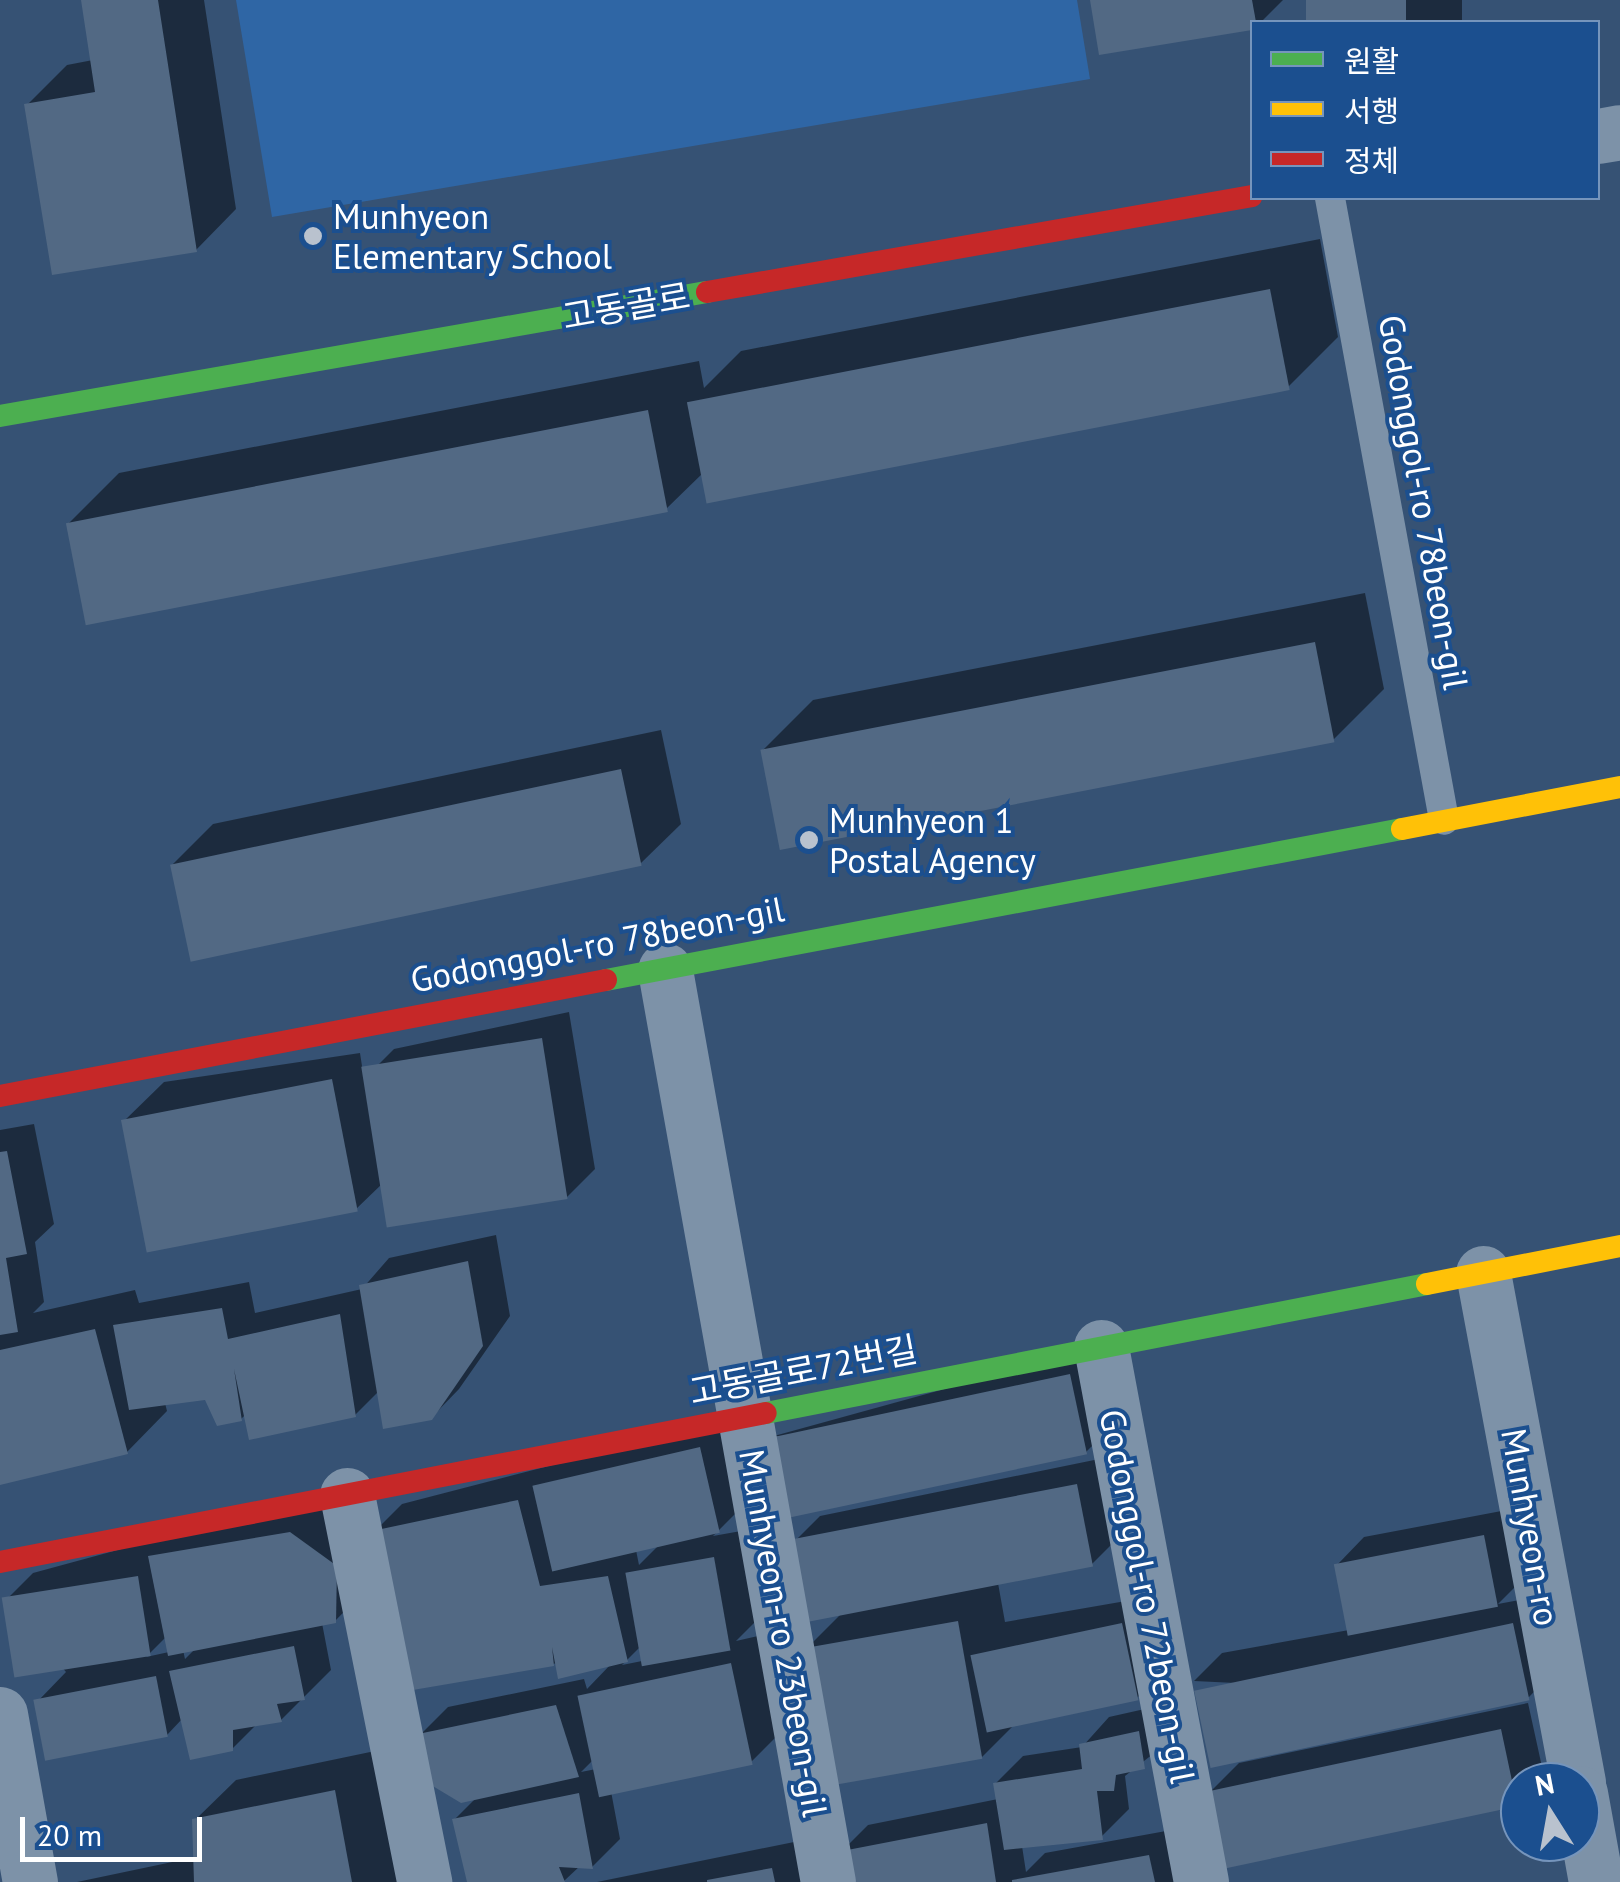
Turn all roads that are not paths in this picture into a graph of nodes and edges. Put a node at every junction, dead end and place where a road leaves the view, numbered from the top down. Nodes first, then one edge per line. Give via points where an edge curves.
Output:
1 (1250, 196) edge
2 (1330, 200) edge
3 (0, 416) edge
4 (1620, 787) edge
5 (1444, 820) junction
6 (665, 970) junction
7 (0, 1096) edge
8 (1620, 1246) edge
9 (1484, 1272) junction
10 (1102, 1347) junction
11 (745, 1417) junction
12 (347, 1494) junction
13 (0, 1562) edge
14 (0, 1714) edge
15 (1574, 1762) edge
16 (1198, 1864) edge
17 (30, 1882) edge
18 (424, 1882) edge
19 (828, 1882) edge

1 - 3 street, 고동골로
2 - 5 lane, Godonggol-ro 78beon-gil
4 - 5 street, Godonggol-ro 78beon-gil
5 - 6 street, Godonggol-ro 78beon-gil
6 - 7 street, Godonggol-ro 78beon-gil
6 - 11 street, Munhyeon-ro 23beon-gil
8 - 9 street, 고동골로72번길
9 - 10 street, 고동골로72번길
9 - 15 street, Munhyeon-ro
10 - 11 street, 고동골로72번길
10 - 16 street, Godonggol-ro 72beon-gil
11 - 12 street, 고동골로72번길
11 - 19 street, Munhyeon-ro 23beon-gil
12 - 13 street, 고동골로72번길
12 - 18 street
14 - 17 street

